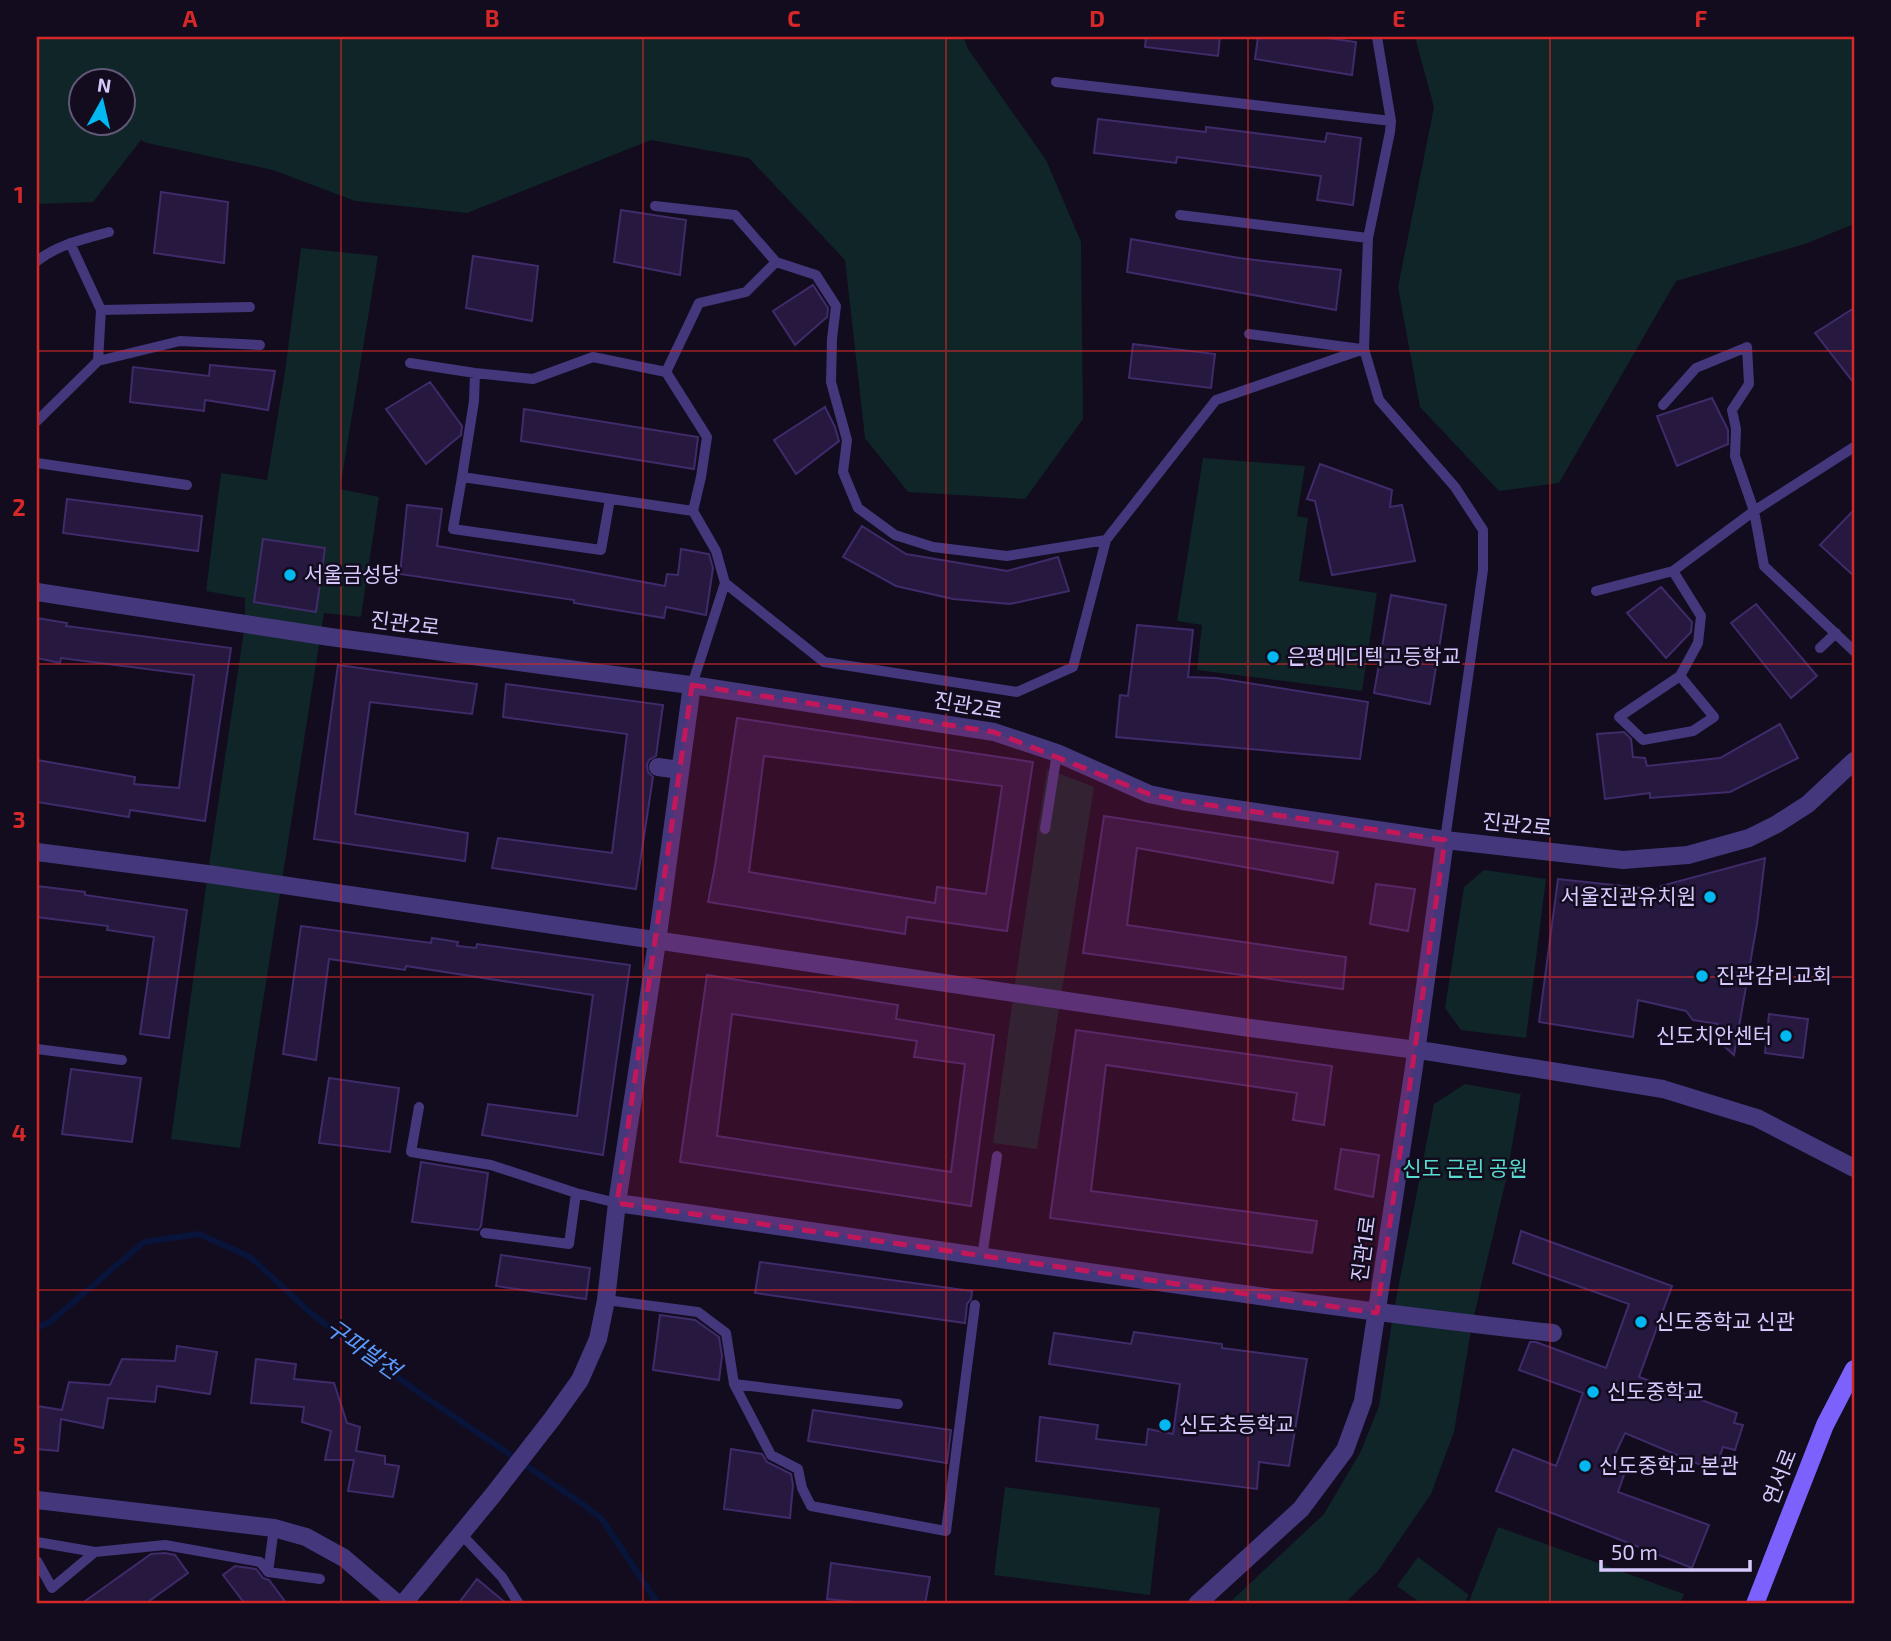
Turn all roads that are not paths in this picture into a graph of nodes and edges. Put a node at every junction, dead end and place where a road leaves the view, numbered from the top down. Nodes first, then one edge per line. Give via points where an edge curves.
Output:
1 (1377, 37) edge
2 (1056, 82) dead end
3 (1391, 121) junction
4 (655, 206) dead end
5 (1180, 215) dead end
6 (109, 232) dead end
7 (1368, 237) junction
8 (70, 243) junction
9 (37, 261) edge
10 (776, 262) junction
11 (250, 307) dead end
12 (100, 310) junction
13 (1249, 334) dead end
14 (260, 345) dead end
15 (1364, 349) junction
16 (98, 361) junction
17 (410, 363) dead end
18 (666, 372) junction
19 (475, 373) junction
20 (1663, 405) dead end
21 (37, 423) edge
22 (1854, 447) edge
23 (37, 463) edge
24 (462, 477) junction
25 (187, 485) dead end
26 (610, 499) junction
27 (693, 511) junction
28 (1754, 511) junction
29 (1106, 540) junction
30 (1673, 571) junction
31 (725, 583) junction
32 (1596, 591) dead end
33 (37, 592) edge
34 (1836, 633) junction
35 (1820, 648) dead end
36 (1854, 651) edge
37 (1681, 676) junction
38 (692, 685) junction
39 (1057, 754) junction
40 (1854, 761) edge
41 (658, 767) dead end
42 (680, 769) junction
43 (1045, 829) dead end
44 (1445, 840) junction
45 (37, 852) edge
46 (657, 942) junction
47 (37, 1049) edge
48 (1416, 1050) junction
49 (122, 1060) dead end
50 (419, 1107) dead end
51 (997, 1156) dead end
52 (1854, 1168) edge
53 (576, 1194) junction
54 (617, 1203) junction
55 (485, 1233) dead end
56 (982, 1257) junction
57 (606, 1300) junction
58 (975, 1305) dead end
59 (1377, 1313) junction
60 (1553, 1333) dead end
61 (1854, 1369) edge
62 (734, 1384) junction
63 (898, 1404) dead end
64 (37, 1500) edge
65 (274, 1528) junction
66 (461, 1534) junction
67 (37, 1542) edge
68 (95, 1552) junction
69 (37, 1561) edge
70 (268, 1572) junction
71 (320, 1579) dead end
72 (401, 1604) edge
73 (519, 1604) edge
74 (1197, 1604) edge
75 (1755, 1604) edge

1 - 3 lane
2 - 3 lane
3 - 7 lane
4 - 10 lane via 736,215
5 - 7 lane
6 - 8 lane
7 - 15 lane
8 - 9 lane
8 - 12 lane
10 - 18 lane via 746,292 699,303
10 - 29 lane via 816,275 836,306 831,382 847,440 843,472 858,508 895,535 933,547 1007,556
11 - 12 lane
12 - 16 lane
13 - 15 lane
14 - 16 lane via 180,341
15 - 29 lane via 1216,400
15 - 44 lane via 1379,400 1455,487 1483,530 1483,570
16 - 21 lane
17 - 19 lane
18 - 19 lane via 593,357 533,379
18 - 27 lane via 707,437
19 - 24 lane
20 - 28 lane via 1696,368 1747,347 1749,384 1732,411 1735,456
22 - 28 lane
23 - 25 lane
24 - 26 lane
24 - 26 lane via 453,529 601,550
26 - 27 lane
27 - 31 lane via 716,551
28 - 30 lane
28 - 34 lane via 1764,566
29 - 31 lane via 1073,667 1017,692 824,662
30 - 32 lane
30 - 37 lane via 1701,616 1698,643
31 - 38 lane
33 - 38 street, 진관2로
34 - 35 lane
34 - 36 lane
37 - 37 lane via 1619,717 1643,740 1693,731 1714,717
38 - 39 street, 진관2로 via 994,732
38 - 42 street
39 - 43 lane
39 - 44 street, 진관2로 via 1149,794
40 - 44 street, 진관2로 via 1808,804 1777,824 1749,838 1688,855 1623,860
41 - 42 street
42 - 46 street
44 - 48 street, 진관1로
45 - 46 street
46 - 48 street
46 - 54 street
47 - 49 lane
48 - 52 street via 1664,1089 1757,1118
48 - 59 street, 진관1로
50 - 53 lane via 411,1152 491,1165
51 - 56 lane
53 - 54 lane
53 - 55 lane via 569,1244
54 - 56 street
54 - 57 street
56 - 59 street
57 - 62 lane via 698,1312 726,1333
57 - 66 street via 598,1339 580,1380
58 - 62 lane via 946,1531 811,1506 798,1469 771,1455
59 - 60 street
59 - 74 street, 진관1로 via 1363,1401 1345,1450 1301,1509
61 - 75 main road, 연서로 via 1825,1425
62 - 63 lane
64 - 65 street
65 - 70 lane
65 - 72 street via 306,1537 344,1558
66 - 72 street
66 - 73 lane via 502,1577
67 - 68 lane
68 - 69 lane via 52,1588
68 - 70 lane via 165,1545 260,1562
70 - 71 lane

